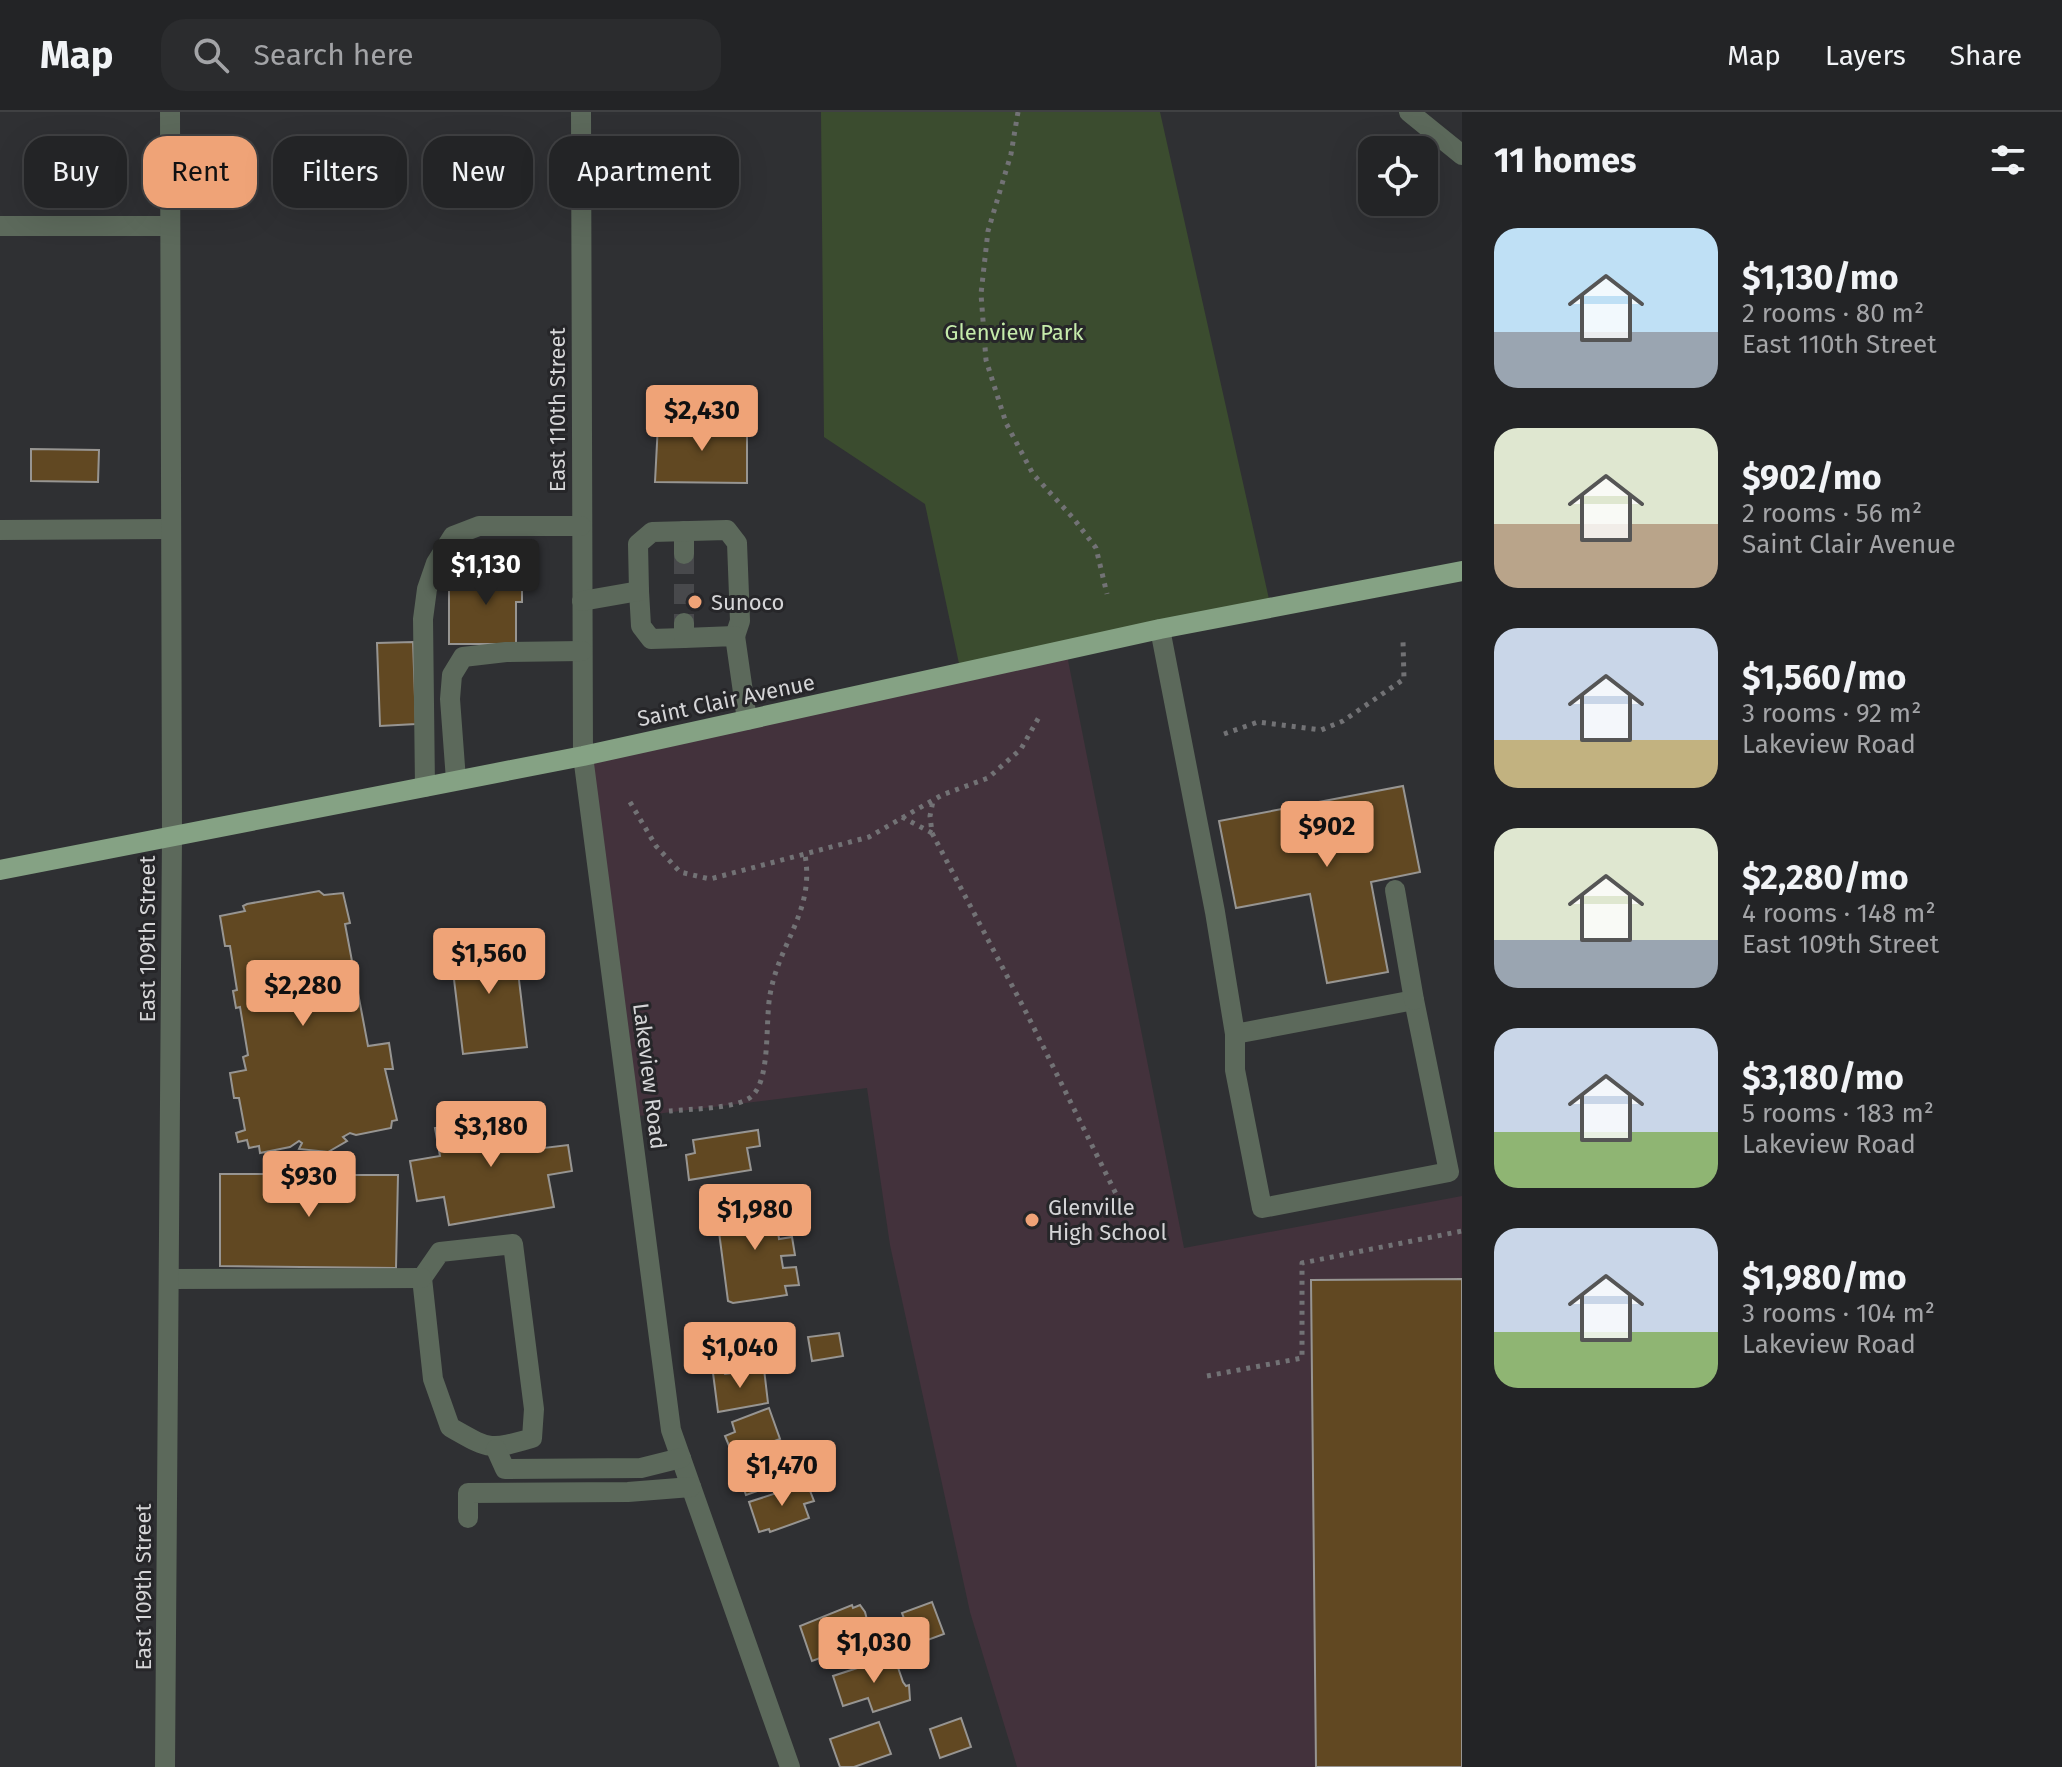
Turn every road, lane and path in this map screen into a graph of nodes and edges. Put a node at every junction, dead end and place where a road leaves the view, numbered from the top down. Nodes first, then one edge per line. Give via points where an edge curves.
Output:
1 (170, 112) edge
2 (581, 112) edge
3 (1018, 112) edge
4 (1409, 112) edge
5 (1462, 155) edge
6 (0, 226) edge
7 (170, 226) junction
8 (581, 526) junction
9 (171, 529) junction
10 (0, 530) edge
11 (684, 531) junction
12 (684, 554) tunnel mouth
13 (1462, 571) edge
14 (639, 591) junction
15 (1107, 594) dead end
16 (582, 601) junction
17 (1160, 629) junction
18 (735, 636) junction
19 (1403, 641) dead end
20 (582, 651) junction
21 (1039, 717) dead end
22 (747, 720) junction
23 (1224, 734) dead end
24 (583, 756) junction
25 (456, 780) junction
26 (425, 787) junction
27 (933, 800) junction
28 (630, 802) dead end
29 (902, 817) junction
30 (932, 833) junction
31 (172, 836) junction
32 (805, 855) junction
33 (0, 870) edge
34 (1395, 890) dead end
35 (1414, 1000) junction
36 (1235, 1034) junction
37 (669, 1111) dead end
38 (1119, 1200) dead end
39 (1462, 1231) edge
40 (422, 1278) junction
41 (169, 1279) junction
42 (1207, 1376) dead end
43 (496, 1449) junction
44 (681, 1458) junction
45 (691, 1487) junction
46 (468, 1518) dead end
47 (165, 1767) edge
48 (790, 1767) edge

1 - 7 street, East 109th Street
2 - 8 street, East 110th Street
3 - 15 path via 988,231 981,294 986,360 1006,423 1033,474 1096,548
4 - 5 street
6 - 7 street
7 - 9 street, East 109th Street
8 - 16 street, East 110th Street
8 - 26 street via 479,526 453,536 436,563 423,619
9 - 10 street
9 - 31 street, East 109th Street
11 - 12 street
11 - 14 street via 652,532 638,544
11 - 18 street via 727,530 737,543 740,621
13 - 17 main road, Saint Clair Avenue
14 - 16 street
14 - 18 street via 641,626 651,639 684,631
16 - 20 street, East 110th Street
17 - 22 main road, Saint Clair Avenue
17 - 36 street
18 - 22 street
19 - 23 path via 1404,679 1343,721 1321,730 1258,722
20 - 24 street, East 110th Street
20 - 25 street via 463,657 452,675 450,699
21 - 27 path via 1021,749 988,778
22 - 24 main road, Saint Clair Avenue
24 - 25 main road, Saint Clair Avenue
24 - 44 street, Lakeview Road via 671,1430
25 - 26 main road, Saint Clair Avenue
26 - 31 main road, Saint Clair Avenue
27 - 29 path
27 - 30 path
28 - 32 path via 656,846 680,872 710,879
29 - 30 path
29 - 32 path via 869,837
30 - 38 path
31 - 33 main road, Saint Clair Avenue
31 - 41 street, East 109th Street
32 - 37 path via 804,906 784,946 770,993 759,1089 735,1104
34 - 35 street
35 - 36 street
35 - 36 street via 1449,1172 1262,1208 1235,1070
39 - 42 path via 1302,1263 1302,1358
40 - 41 street
40 - 43 street via 433,1379 450,1427
40 - 43 street via 440,1252 513,1244 534,1409 532,1438
41 - 47 street, East 109th Street
43 - 44 street via 505,1469 641,1468
44 - 45 street, Lakeview Road
45 - 46 street via 468,1493
45 - 48 street, Lakeview Road

